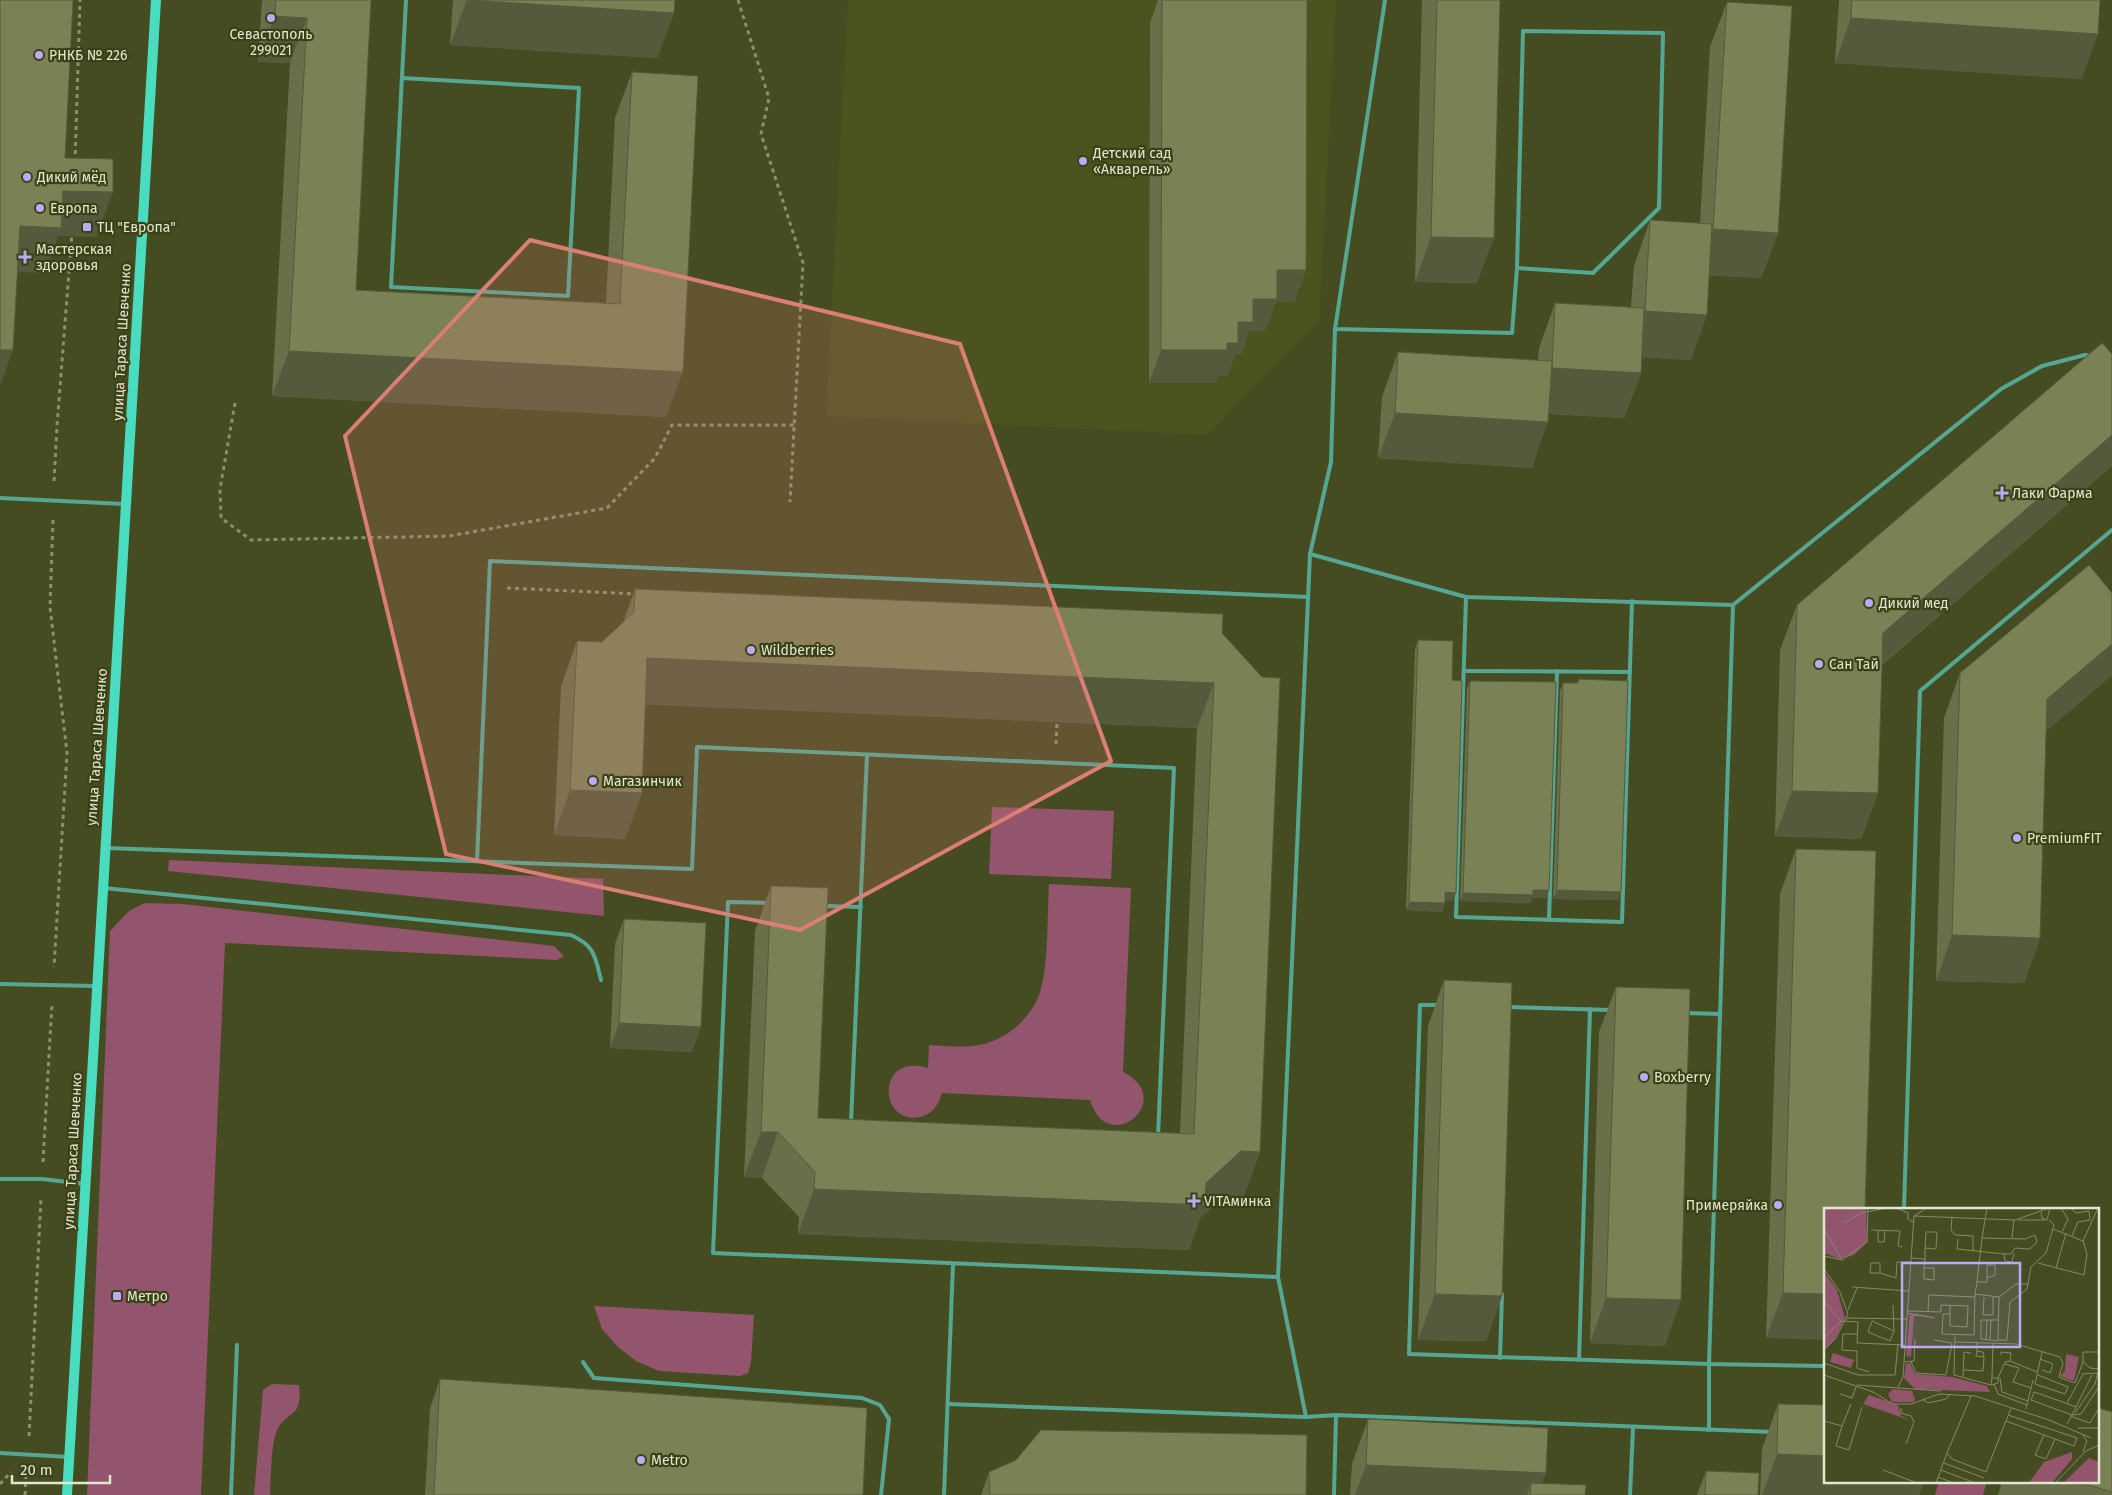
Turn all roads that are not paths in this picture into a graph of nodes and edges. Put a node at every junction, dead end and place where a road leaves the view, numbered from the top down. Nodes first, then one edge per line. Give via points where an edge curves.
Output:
1 (156, 0) edge
2 (406, 0) edge
3 (1385, 0) edge
4 (402, 78) junction
5 (1517, 268) junction
6 (1335, 329) junction
7 (2094, 356) edge
8 (0, 498) edge
9 (126, 504) junction
10 (2112, 530) edge
11 (1310, 554) junction
12 (1466, 596) junction
13 (1308, 597) junction
14 (1632, 601) junction
15 (1733, 605) junction
16 (1464, 670) junction
17 (1557, 671) junction
18 (1630, 672) junction
19 (867, 755) junction
20 (104, 848) junction
21 (476, 861) junction
22 (102, 888) junction
23 (775, 903) edge
24 (822, 906) edge
25 (861, 907) junction
26 (1550, 920) junction
27 (601, 980) dead end
28 (0, 984) edge
29 (96, 986) junction
30 (1447, 1005) edge
31 (1502, 1007) edge
32 (1511, 1007) junction
33 (1590, 1010) junction
34 (1620, 1010) edge
35 (1680, 1012) edge
36 (1720, 1014) junction
37 (1510, 1017) edge
38 (851, 1126) edge
39 (1158, 1140) edge
40 (0, 1179) edge
41 (84, 1184) junction
42 (1904, 1208) edge
43 (952, 1264) junction
44 (1278, 1277) junction
45 (1502, 1290) edge
46 (237, 1345) dead end
47 (1500, 1358) junction
48 (1579, 1360) junction
49 (583, 1362) dead end
50 (1708, 1364) junction
51 (1824, 1366) edge
52 (948, 1404) junction
53 (1336, 1415) junction
54 (1306, 1418) junction
55 (1633, 1428) junction
56 (1708, 1430) junction
57 (1777, 1432) edge
58 (0, 1453) edge
59 (69, 1457) junction
60 (67, 1495) edge
61 (231, 1495) edge
62 (881, 1495) edge
63 (944, 1495) edge
64 (1334, 1495) edge
65 (1630, 1495) edge

1 - 9 main road, улица Тараса Шевченко
2 - 4 lane
3 - 6 lane
4 - 4 lane via 391,287 568,296 579,88
5 - 5 lane via 1523,31 1663,34 1659,208 1593,273
5 - 6 lane via 1512,333
6 - 11 lane via 1331,462
7 - 15 lane via 2085,355 2042,366 2000,389
8 - 9 lane
9 - 20 main road, улица Тараса Шевченко
10 - 42 lane via 1920,691
11 - 12 lane
11 - 13 lane
12 - 14 lane
12 - 16 lane
13 - 21 lane via 490,561
13 - 44 lane
14 - 15 lane
14 - 18 lane
15 - 36 lane
16 - 17 lane
16 - 26 lane via 1456,917
17 - 18 lane
17 - 26 lane
18 - 26 lane via 1622,922
19 - 21 lane via 697,747 692,868
19 - 25 lane
19 - 39 lane via 1174,768
20 - 21 lane
20 - 22 main road, улица Тараса Шевченко
22 - 27 lane via 571,936 585,942 593,951
22 - 29 main road, улица Тараса Шевченко
23 - 43 lane via 728,902 713,1253
24 - 25 lane
25 - 38 lane
28 - 29 lane
29 - 41 main road, улица Тараса Шевченко
30 - 47 lane via 1420,1004 1409,1354
31 - 32 lane
32 - 33 lane
32 - 37 lane
33 - 34 lane
33 - 48 lane
35 - 36 lane
36 - 50 lane
40 - 41 lane
41 - 59 main road, улица Тараса Шевченко
43 - 44 lane
43 - 52 lane
44 - 54 lane
45 - 47 lane
46 - 61 lane
47 - 48 lane
48 - 50 lane
49 - 62 lane via 594,1378 862,1398 880,1406 889,1418
50 - 51 lane
50 - 56 lane
52 - 54 lane
52 - 63 lane
53 - 54 lane
53 - 55 lane
53 - 64 lane
55 - 56 lane
55 - 65 lane
56 - 57 lane
58 - 59 lane
59 - 60 main road, улица Тараса Шевченко

